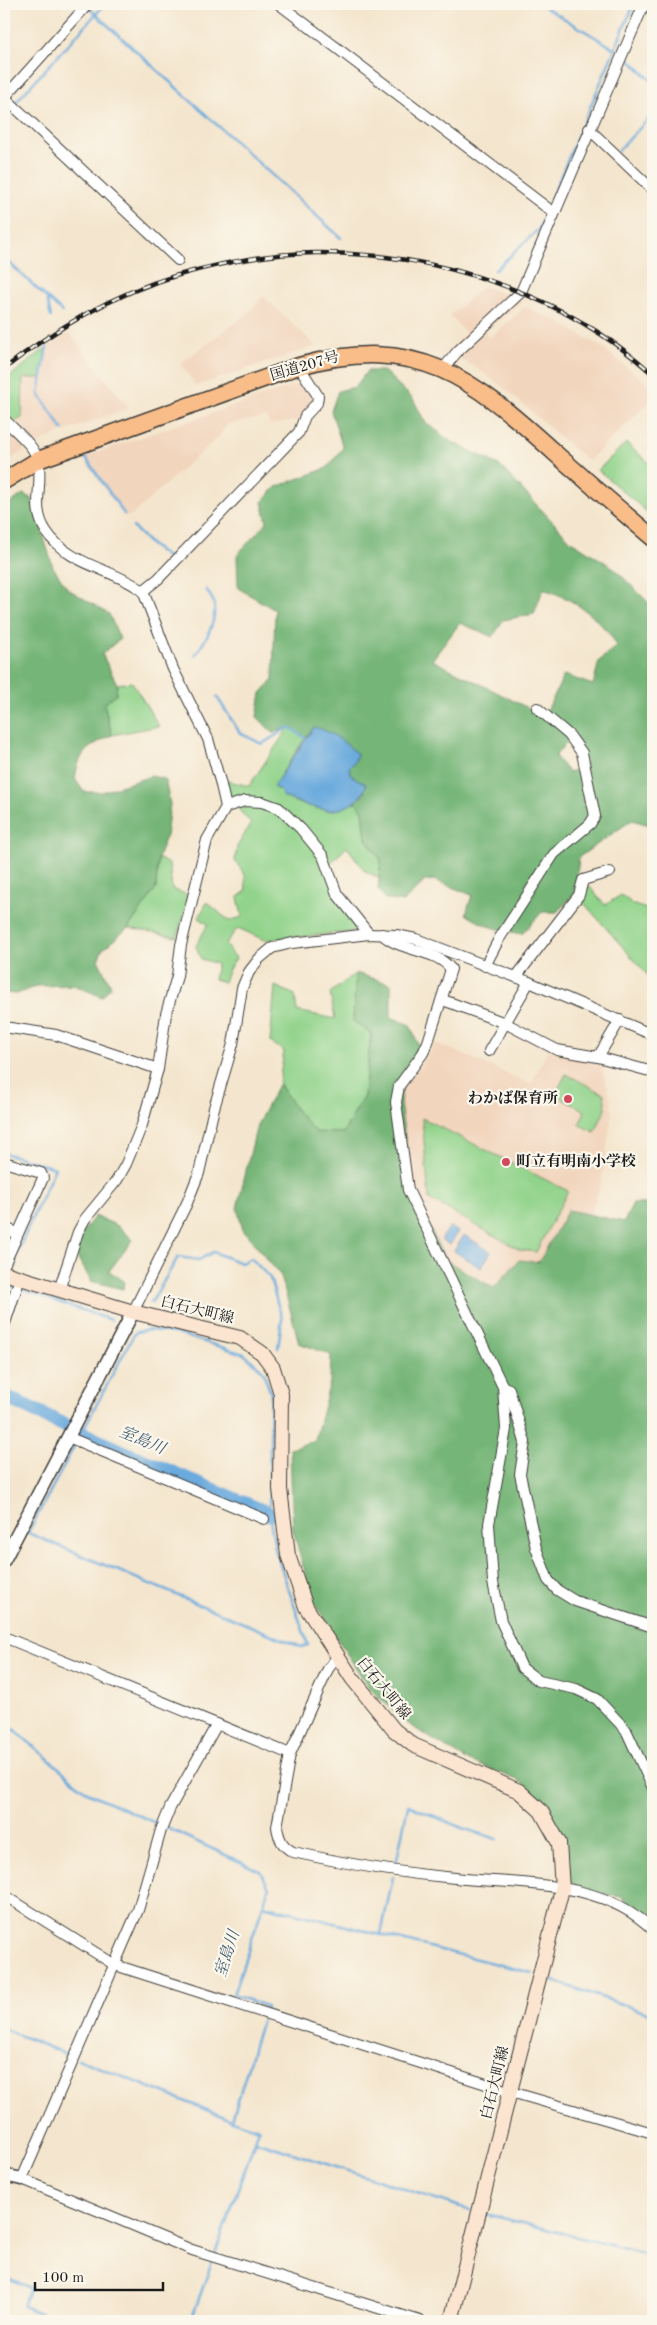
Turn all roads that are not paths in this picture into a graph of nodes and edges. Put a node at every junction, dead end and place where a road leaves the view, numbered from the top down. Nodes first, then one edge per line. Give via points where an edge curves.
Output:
1 (88, 4) edge
2 (279, 4) edge
3 (644, 4) edge
4 (7, 100) edge
5 (590, 129) junction
6 (653, 190) edge
7 (549, 210) junction
8 (178, 260) dead end
9 (299, 366) junction
10 (443, 369) junction
11 (4, 419) edge
12 (38, 460) junction
13 (4, 481) edge
14 (653, 538) edge
15 (143, 591) junction
16 (537, 708) dead end
17 (226, 807) junction
18 (610, 872) dead end
19 (370, 934) junction
20 (382, 934) junction
21 (486, 966) junction
22 (516, 977) junction
23 (529, 982) junction
24 (443, 1000) junction
25 (620, 1020) junction
26 (505, 1023) junction
27 (4, 1028) edge
28 (653, 1035) edge
29 (489, 1051) dead end
30 (598, 1057) junction
31 (158, 1069) junction
32 (653, 1072) edge
33 (4, 1162) edge
34 (4, 1228) edge
35 (18, 1233) junction
36 (4, 1265) edge
37 (4, 1272) edge
38 (18, 1285) junction
39 (59, 1290) junction
40 (134, 1312) junction
41 (4, 1326) edge
42 (503, 1387) junction
43 (74, 1439) junction
44 (264, 1519) dead end
45 (5, 1554) edge
46 (653, 1627) edge
47 (4, 1638) edge
48 (337, 1658) junction
49 (217, 1724) junction
50 (290, 1754) junction
51 (653, 1788) edge
52 (562, 1889) junction
53 (4, 1895) edge
54 (653, 1930) edge
55 (115, 1965) junction
56 (510, 2092) junction
57 (653, 2134) edge
58 (4, 2175) edge
59 (22, 2178) junction
60 (420, 2321) edge
61 (451, 2321) edge

1 - 4 street
2 - 7 street
3 - 5 street
4 - 8 street
5 - 6 street
5 - 7 street
7 - 10 street via 521,292
9 - 10 highway, 国道207号 via 325,359 382,354
9 - 12 highway, 国道207号
9 - 15 street via 318,396 299,432
10 - 14 highway, 国道207号 via 507,410
11 - 12 street
12 - 13 highway, 国道207号
12 - 15 street via 36,504 46,530 86,564
15 - 17 street via 173,669 208,739
16 - 21 street via 570,735 582,753 595,816 554,854 499,939
17 - 19 street via 245,801 279,808 323,856 337,894
17 - 31 street via 207,840 166,1014
18 - 22 street via 583,880 579,895
19 - 20 street
19 - 40 street via 272,948 249,972 242,988 233,1044 199,1173
20 - 21 street via 416,939
20 - 24 street via 388,940 447,964 451,975
21 - 22 street
22 - 23 street
23 - 25 street
23 - 26 street
24 - 26 street
24 - 42 street via 423,1053 399,1086 396,1102 408,1190
25 - 28 street
25 - 30 street
26 - 29 street
26 - 30 street via 557,1050
27 - 31 street via 56,1035
30 - 32 street
31 - 39 street via 142,1125 126,1164 78,1232
33 - 35 street via 40,1173 43,1178
34 - 35 street
35 - 36 street
37 - 38 main road, 白石大町線
38 - 39 main road, 白石大町線
38 - 41 street
39 - 40 main road, 白石大町線
40 - 43 street via 74,1424
40 - 48 main road, 白石大町線 via 240,1338 262,1353 273,1368 281,1394 280,1489 288,1555 306,1606
42 - 46 street via 509,1389 525,1442 520,1474 536,1548 548,1580 575,1601
42 - 51 street via 506,1429 490,1524 493,1582 501,1621 522,1668 539,1681 598,1699 626,1730
43 - 44 street
43 - 45 street
47 - 49 street
48 - 50 street via 328,1669
48 - 52 main road, 白石大町線 via 394,1730 413,1745 519,1791 541,1811 559,1843
49 - 50 street
49 - 55 street via 163,1826 138,1910
50 - 52 street via 277,1827 278,1837 285,1848 293,1852 353,1866
52 - 54 street via 604,1898 624,1907
52 - 56 main road, 白石大町線
53 - 55 street
55 - 56 street
55 - 59 street
56 - 57 street
56 - 61 main road, 白石大町線
58 - 59 street
59 - 60 street via 208,2256

